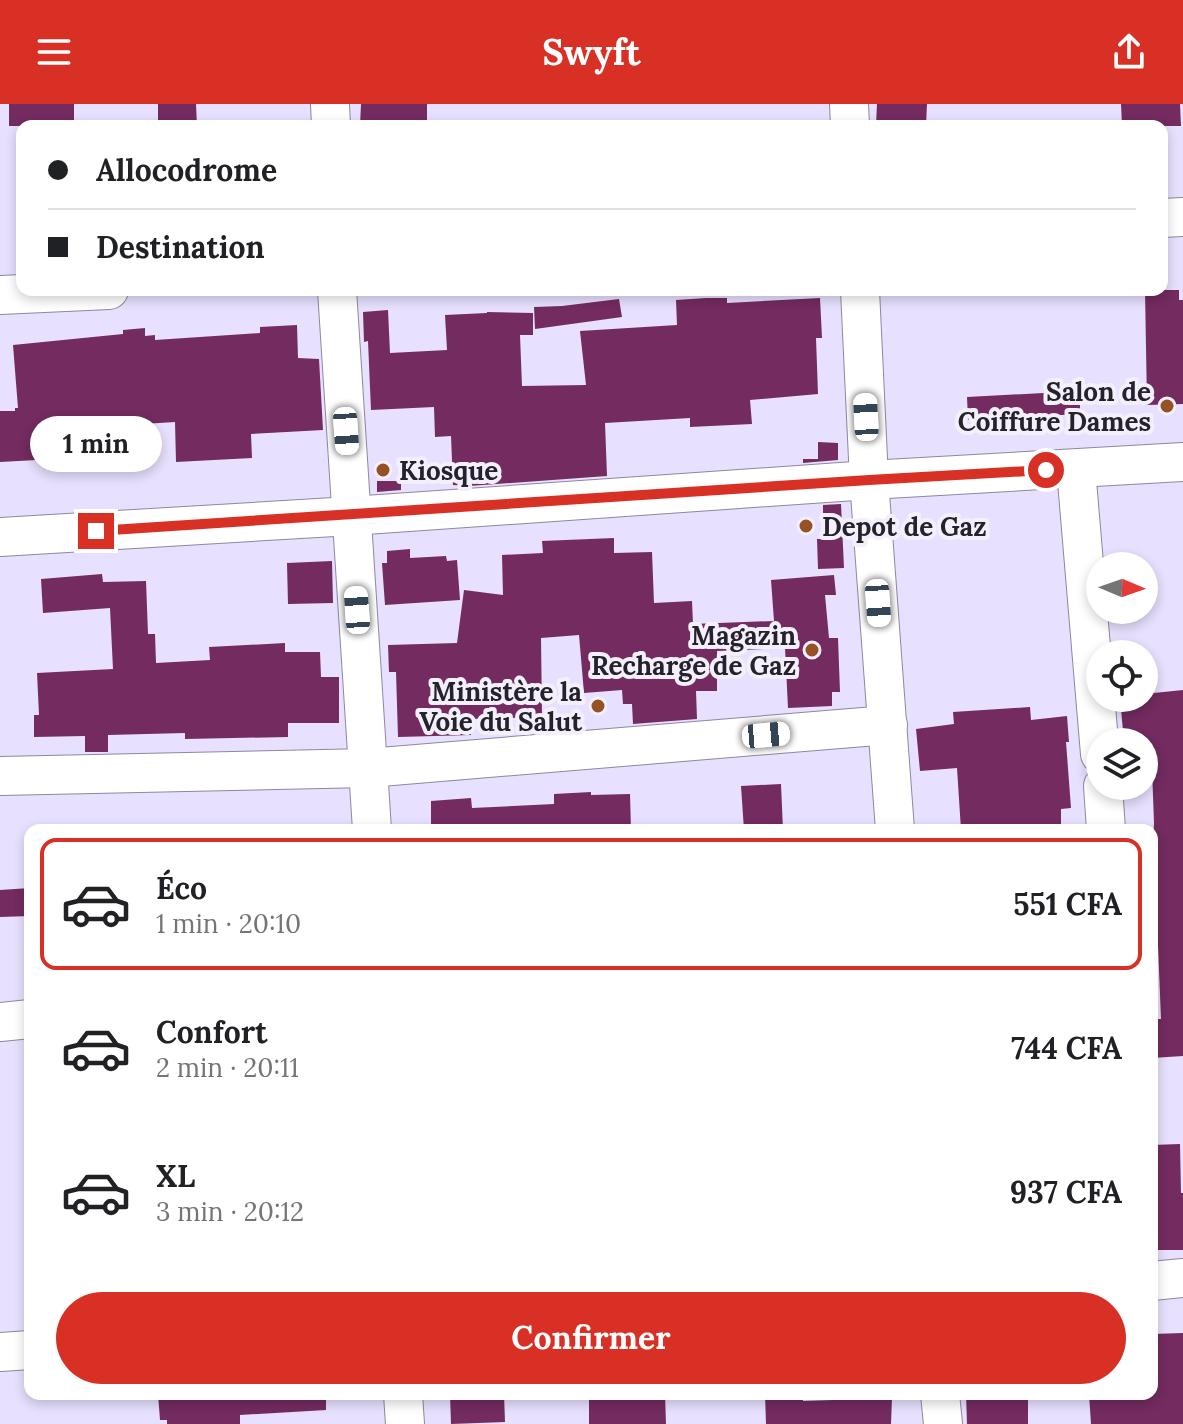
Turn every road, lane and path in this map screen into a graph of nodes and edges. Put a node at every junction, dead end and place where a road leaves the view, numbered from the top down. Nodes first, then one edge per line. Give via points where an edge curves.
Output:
1 (337, 296) edge
2 (860, 296) edge
3 (1183, 462) edge
4 (1076, 469) junction
5 (869, 480) junction
6 (351, 516) junction
7 (0, 537) edge
8 (888, 725) junction
9 (1098, 728) edge
10 (368, 768) junction
11 (0, 776) edge
12 (1104, 800) edge
13 (372, 824) edge
14 (895, 824) edge
15 (1106, 824) edge
16 (24, 1020) edge
17 (0, 1022) edge
18 (1183, 1278) edge
19 (1158, 1280) edge
20 (24, 1350) edge
21 (0, 1352) edge
22 (403, 1400) edge
23 (941, 1400) edge
24 (405, 1424) edge
25 (943, 1424) edge

1 - 6 street
2 - 5 street
3 - 4 street
4 - 5 street
4 - 9 street
5 - 6 street
5 - 8 street
6 - 7 street
6 - 10 street
8 - 10 street
8 - 14 street
10 - 11 street
10 - 13 street
12 - 15 street
16 - 17 street
18 - 19 street
20 - 21 street
22 - 24 street
23 - 25 street

